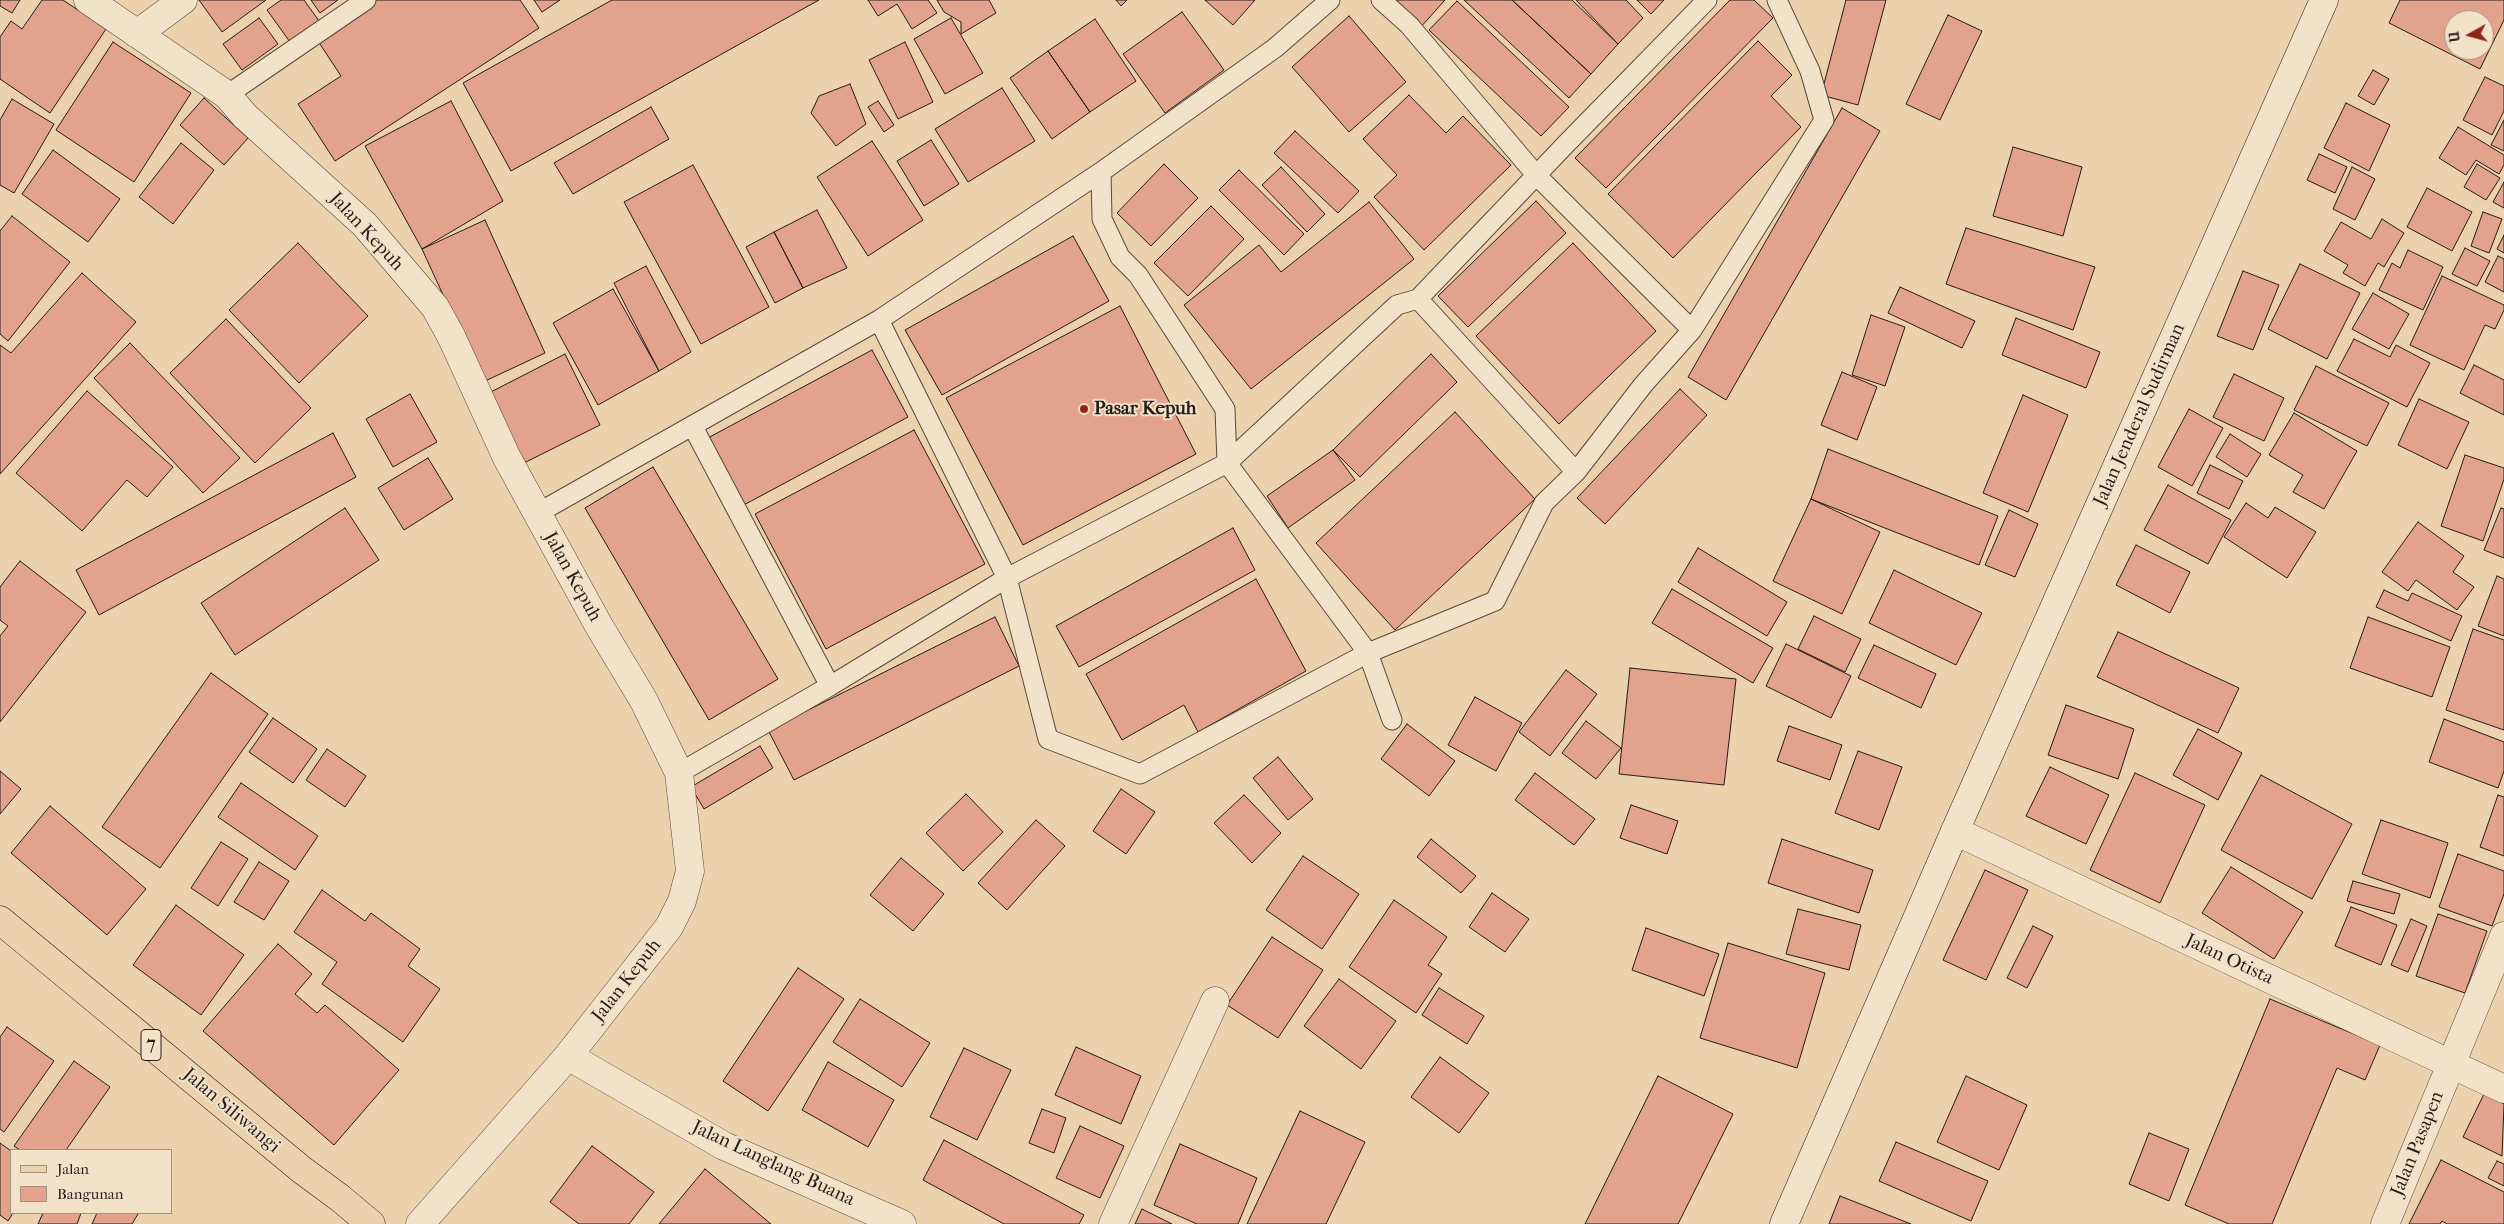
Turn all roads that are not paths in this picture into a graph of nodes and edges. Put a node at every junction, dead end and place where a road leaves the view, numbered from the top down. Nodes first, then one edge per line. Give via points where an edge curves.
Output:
1 (88, 0) edge
2 (182, 0) edge
3 (366, 0) edge
4 (1330, 0) edge
5 (1381, 0) edge
6 (1707, 0) edge
7 (1777, 0) edge
8 (2324, 0) edge
9 (137, 34) junction
10 (228, 95) junction
11 (1101, 172) junction
12 (1537, 176) junction
13 (1418, 299) junction
14 (880, 320) junction
15 (1692, 330) junction
16 (693, 427) junction
17 (1227, 463) junction
18 (1576, 472) junction
19 (538, 514) junction
20 (1007, 578) junction
21 (1368, 653) junction
22 (830, 686) junction
23 (1390, 714) dead end
24 (680, 778) junction
25 (1955, 830) junction
26 (0, 920) edge
27 (2504, 936) edge
28 (1215, 1001) dead end
29 (568, 1056) junction
30 (2451, 1064) junction
31 (2504, 1089) edge
32 (371, 1224) edge
33 (420, 1224) edge
34 (902, 1224) edge
35 (1113, 1224) edge
36 (1784, 1224) edge
37 (2385, 1224) edge

1 - 9 street, Jalan Kepuh
2 - 9 street
3 - 10 lane
4 - 11 lane via 1275,48
5 - 12 lane via 1409,25
6 - 12 lane
7 - 15 lane via 1810,71 1824,120
8 - 25 street, Jalan Jenderal Sudirman
9 - 10 street, Jalan Kepuh
10 - 19 street, Jalan Kepuh via 245,116 365,225 434,307 451,336 507,458
11 - 14 lane
11 - 17 lane via 1102,219 1120,257 1138,275 1225,409
12 - 13 lane
12 - 15 lane
13 - 17 lane via 1397,305
13 - 18 lane
14 - 16 lane
14 - 20 lane
15 - 18 lane via 1643,384
16 - 19 lane
16 - 22 lane
17 - 20 lane
17 - 21 lane
18 - 21 lane via 1544,503 1495,601
19 - 24 street, Jalan Kepuh via 644,701
20 - 21 lane via 1048,739 1140,774
20 - 22 lane
21 - 23 lane
22 - 24 lane
24 - 29 street, Jalan Kepuh via 690,871 682,902 668,927
25 - 30 street, Jalan Otista
25 - 36 street, Jalan Jenderal Sudirman
26 - 32 main road, Jalan Siliwangi / 7
27 - 30 street, Jalan Pasapen
28 - 35 street
29 - 33 street, Jalan Kepuh
29 - 34 street, Jalan Langlang Buana via 724,1146
30 - 31 street, Jalan Otista
30 - 37 street, Jalan Pasapen

